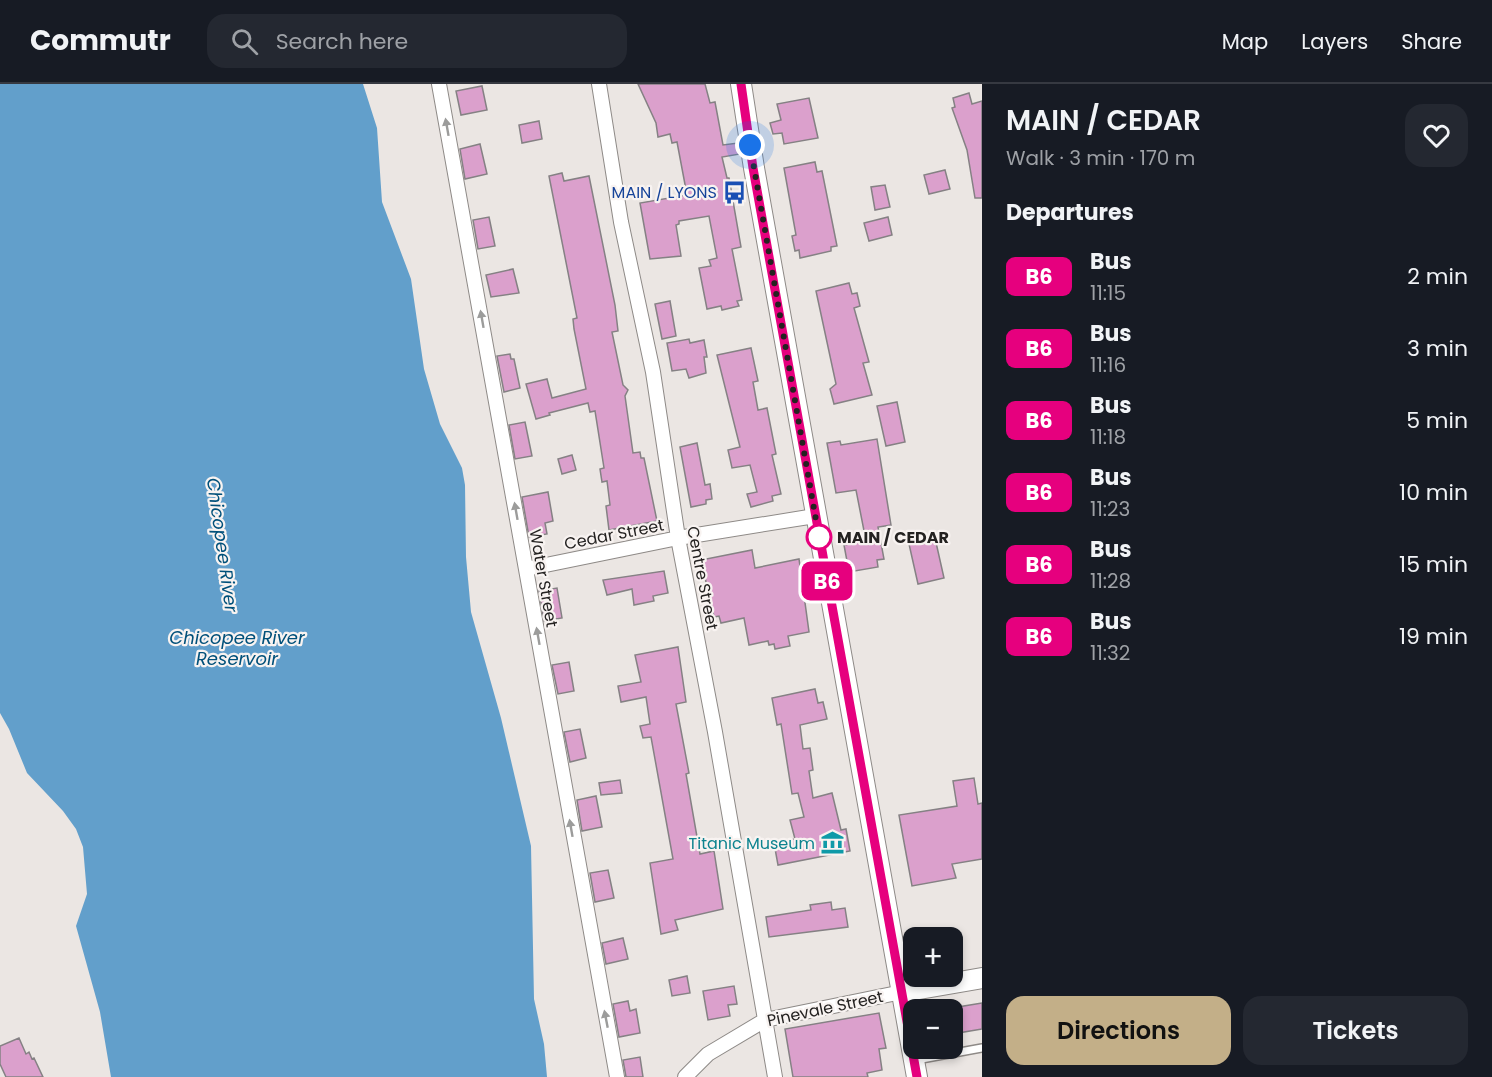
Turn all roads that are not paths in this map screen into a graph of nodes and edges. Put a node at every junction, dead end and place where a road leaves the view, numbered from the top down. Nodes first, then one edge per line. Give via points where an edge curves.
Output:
1 (439, 84) edge
2 (599, 84) edge
3 (741, 84) edge
4 (815, 516) junction
5 (678, 538) junction
6 (526, 569) junction
7 (982, 978) edge
8 (902, 992) junction
9 (765, 1020) junction
10 (982, 1048) edge
11 (915, 1069) edge
12 (617, 1077) edge
13 (686, 1077) edge
14 (775, 1077) edge

6 -> 1 street, Water Street
2 - 5 street, Centre Street via 621,222 653,372
3 - 4 main road
4 - 5 street, Cedar Street
4 - 8 main road
5 - 6 street, Cedar Street
5 - 9 street, Centre Street
12 -> 6 street, Water Street
7 - 8 main road, Pinevale Street
8 - 9 street, Pinevale Street
8 - 11 main road
9 - 13 street, Pinevale Street via 708,1054
9 - 14 street, Centre Street
10 - 11 lane

